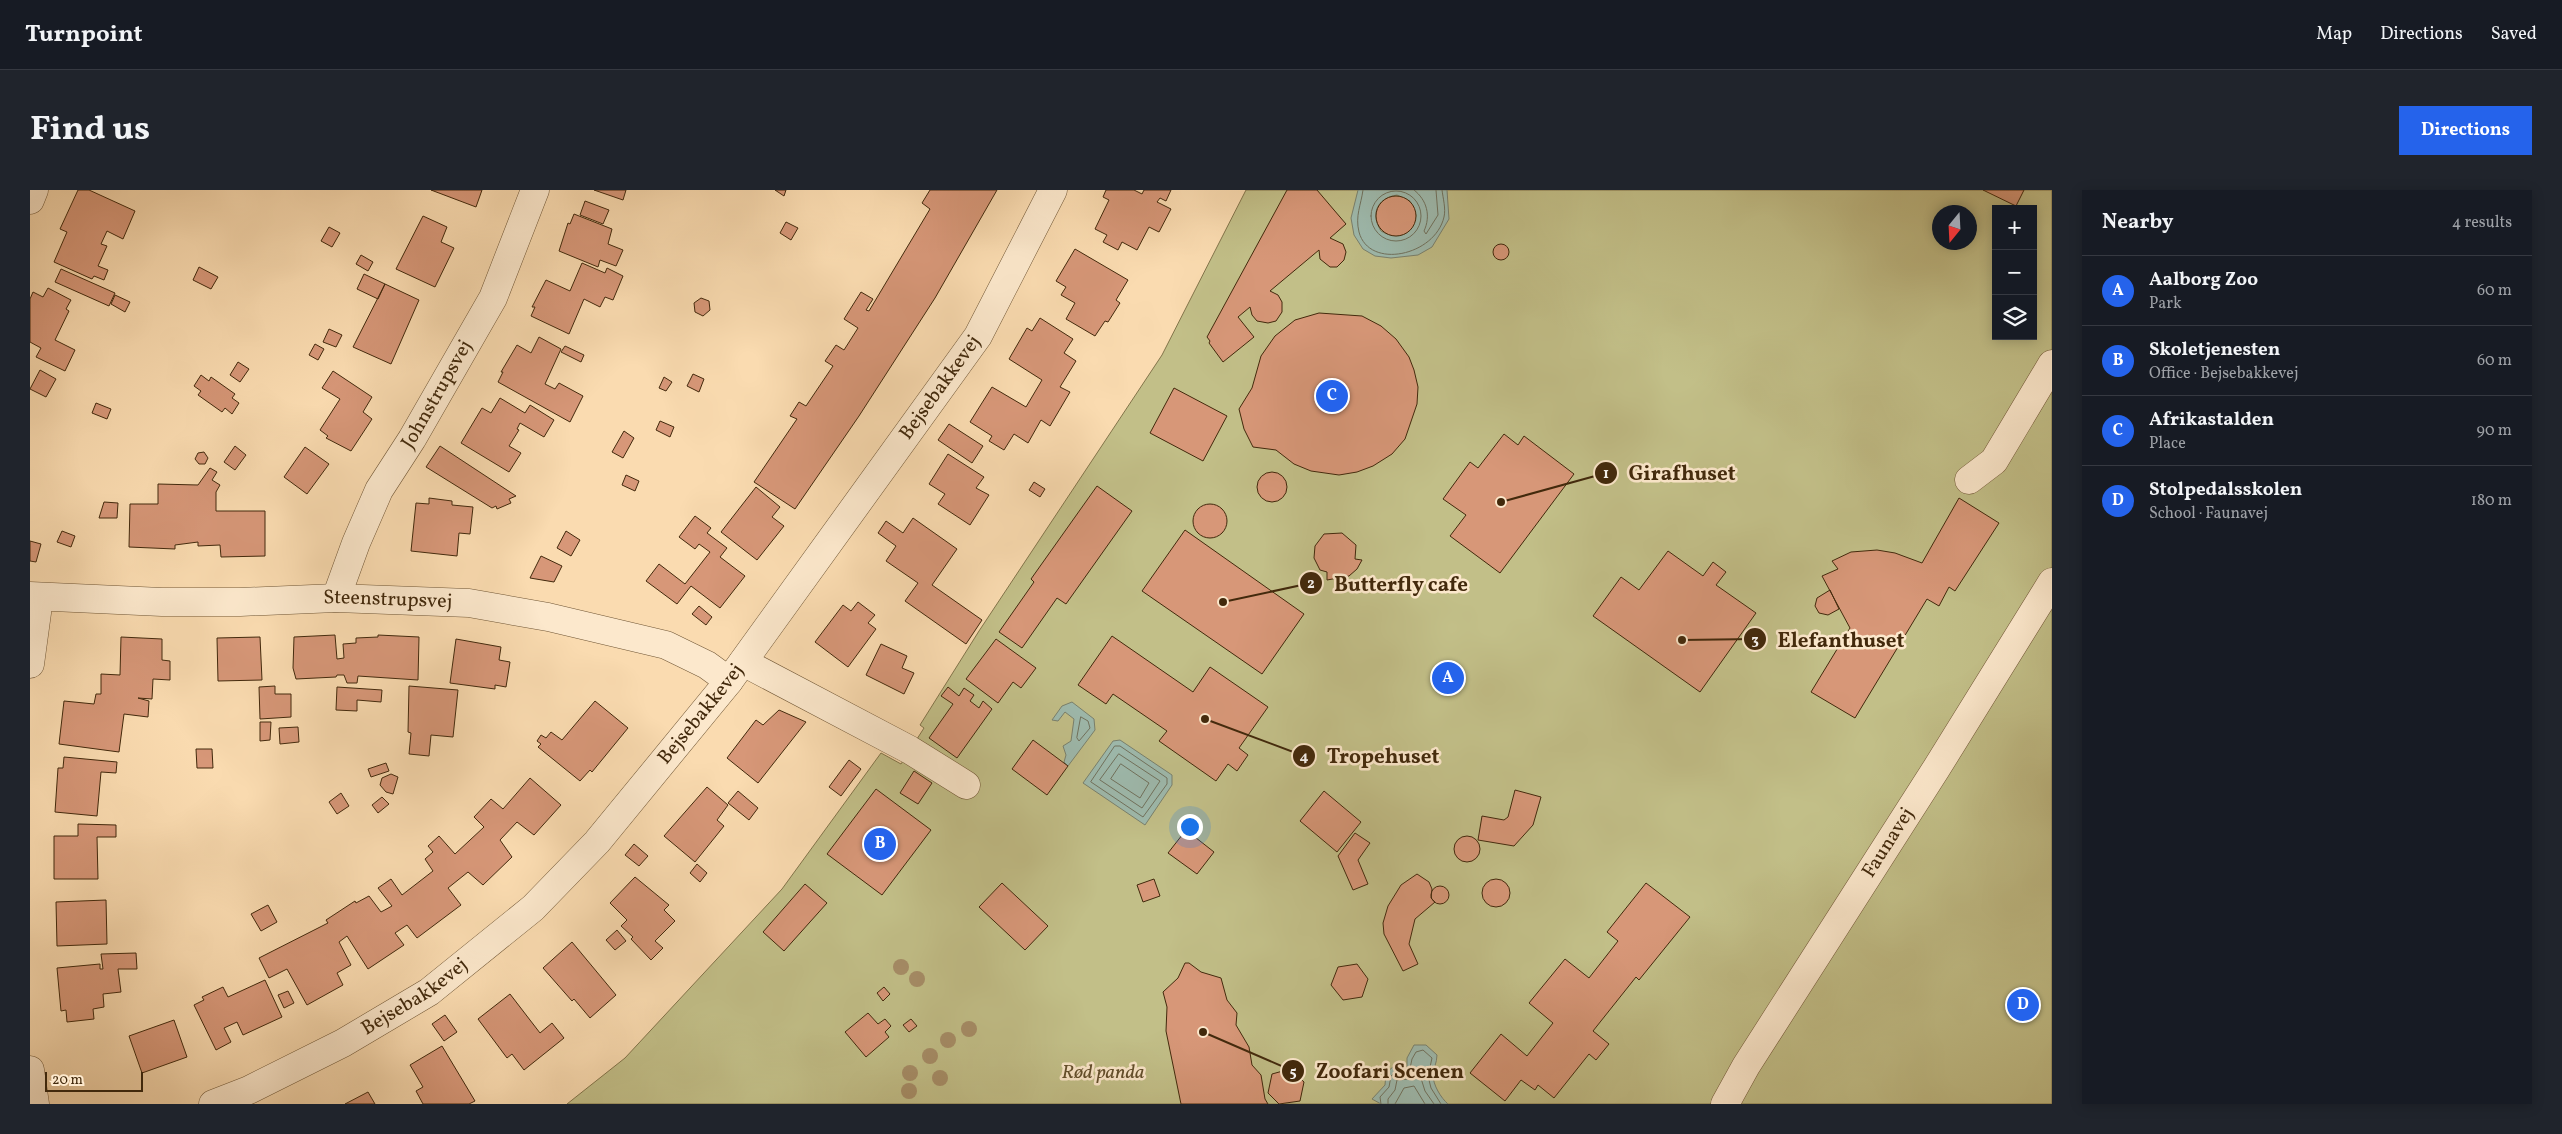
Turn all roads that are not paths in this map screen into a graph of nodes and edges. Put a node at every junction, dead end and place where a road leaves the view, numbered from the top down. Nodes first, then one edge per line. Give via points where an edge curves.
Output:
1 (34, 190) edge
2 (535, 190) edge
3 (1053, 190) edge
4 (30, 200) edge
5 (2052, 364) edge
6 (1969, 480) dead end
7 (2052, 582) edge
8 (34, 597) edge
9 (336, 598) junction
10 (30, 664) edge
11 (736, 672) junction
12 (966, 785) dead end
13 (30, 1070) edge
14 (35, 1104) edge
15 (213, 1104) edge
16 (1725, 1104) edge

1 - 4 street
2 - 9 street, Johnstrupsvej via 493,298 379,490
3 - 11 street, Bejsebakkevej via 978,336
5 - 6 street via 1994,461
7 - 16 street, Faunavej
8 - 9 street, Steenstrupsvej via 211,602
8 - 10 street
9 - 11 street, Steenstrupsvej via 469,603 591,626 666,645 707,665
11 - 12 street, Steenstrupsvej via 910,750
11 - 15 street, Bejsebakkevej via 597,842 533,908 429,992 344,1043 249,1090
13 - 14 street

